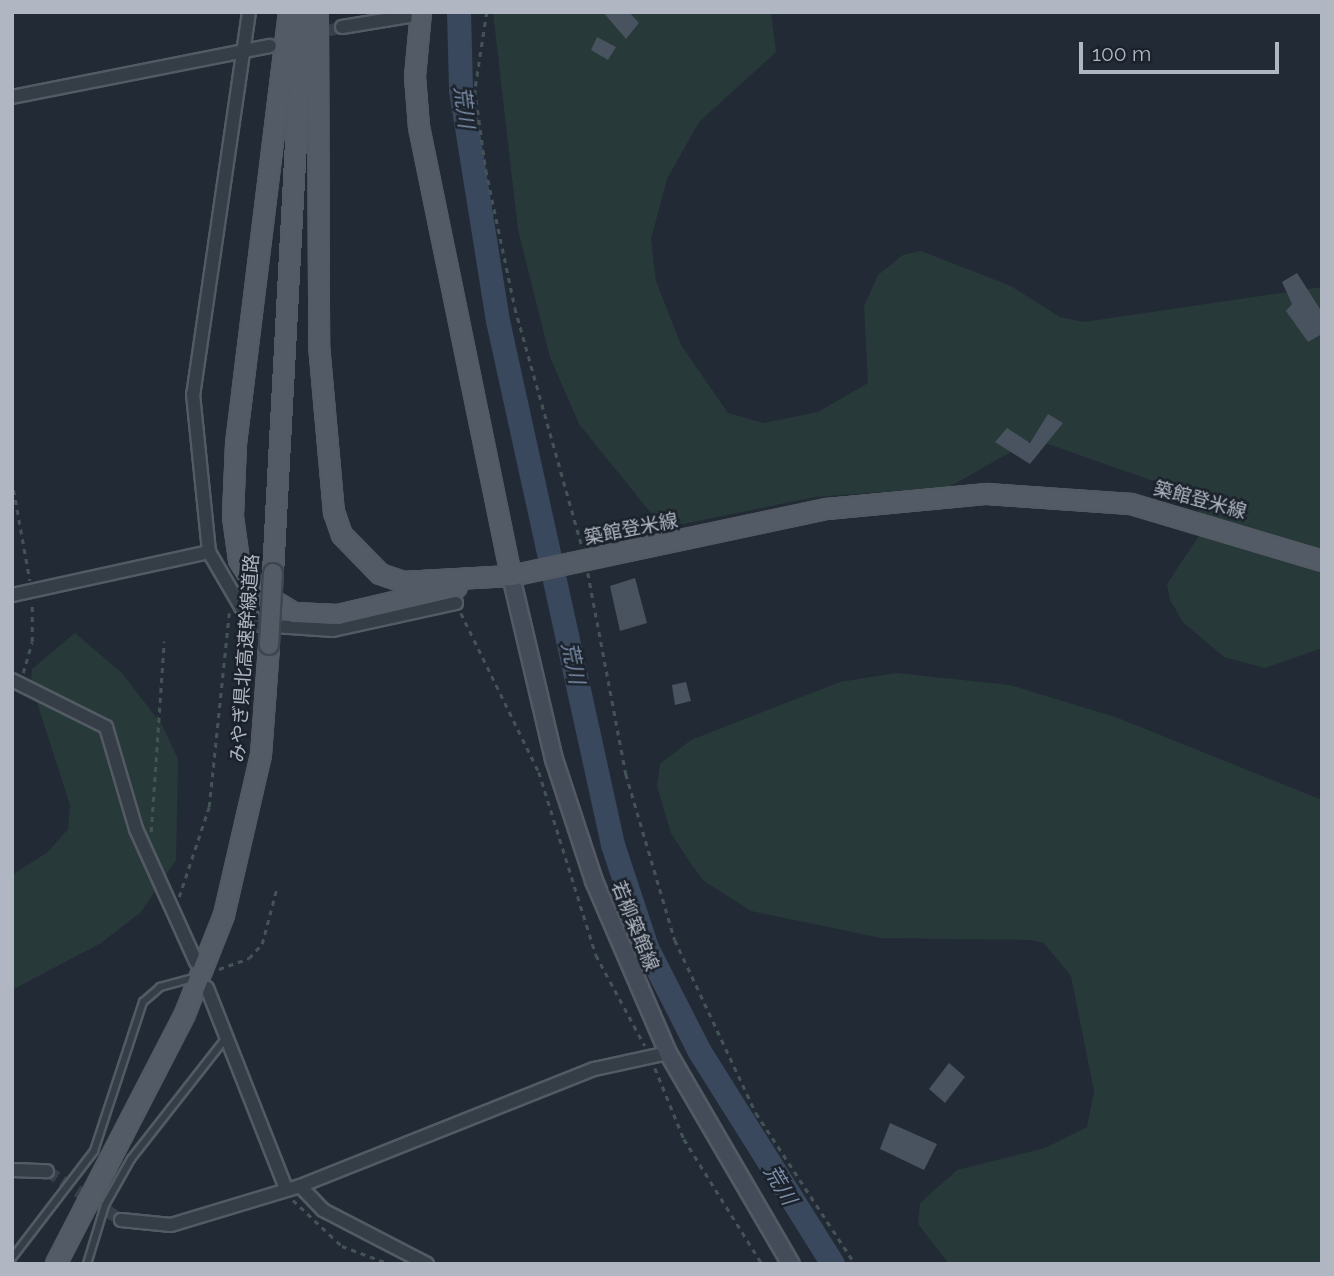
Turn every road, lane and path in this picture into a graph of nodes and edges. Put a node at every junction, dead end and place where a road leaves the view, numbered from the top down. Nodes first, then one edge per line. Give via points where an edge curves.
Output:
1 (249, 12) edge
2 (289, 12) edge
3 (303, 12) edge
4 (318, 12) edge
5 (487, 12) edge
6 (421, 13) edge
7 (342, 27) tunnel mouth
8 (270, 46) dead end
9 (243, 51) junction
10 (12, 97) edge
11 (209, 552) junction
12 (582, 561) junction
13 (1322, 561) edge
14 (519, 574) junction
15 (484, 579) junction
16 (12, 594) edge
17 (235, 598) junction
18 (456, 603) joint
19 (164, 641) dead end
20 (12, 680) edge
21 (146, 849) junction
22 (276, 891) dead end
23 (170, 908) junction
24 (196, 962) dead end
25 (212, 971) dead end
26 (190, 979) dead end
27 (207, 988) dead end
28 (225, 1038) junction
29 (668, 1053) junction
30 (653, 1061) junction
31 (12, 1170) edge
32 (47, 1171) tunnel mouth
33 (300, 1186) junction
34 (286, 1189) junction
35 (121, 1220) tunnel mouth
36 (12, 1258) edge
37 (56, 1264) edge
38 (87, 1264) edge
39 (390, 1264) edge
40 (427, 1264) edge
41 (762, 1264) edge
42 (791, 1264) edge
43 (855, 1264) edge

1 - 9 street
2 - 15 main road via 236,444 233,517 239,561 259,592 279,606 316,616 402,603
3 - 37 main road, みやぎ県北高速幹線道路, bridge via 261,755 220,927 185,1014
4 - 15 main road via 319,345 334,512 359,557 380,574 403,582
5 - 12 path via 475,90 486,170 515,308
6 - 7 street
6 - 14 main road via 415,77 419,127
8 - 9 street
9 - 10 street
9 - 11 street via 192,394
11 - 16 street
11 - 17 street
12 - 13 main road, 築館登米線 via 827,509 987,494 1131,504
12 - 14 main road, 築館登米線
12 - 43 path via 626,774 675,940 756,1113
14 - 15 main road, 築館登米線
14 - 29 main road, 若柳築館線 via 571,812
17 - 18 street via 260,625 308,633
17 - 23 path via 209,807 181,895
18 - 30 path via 539,772 596,954
19 - 21 path via 155,821
20 - 21 street via 106,727
21 - 23 street
22 - 25 path via 262,944 249,958
23 - 24 street
26 - 36 lane via 160,987 143,1002 94,1151
27 - 28 street
28 - 34 street
28 - 38 lane via 131,1159 105,1205
29 - 30 street
29 - 42 main road, 若柳築館線
30 - 33 street via 594,1069
30 - 41 path via 684,1139
31 - 32 street
33 - 34 street
33 - 40 street via 323,1210
34 - 35 street via 171,1225
34 - 39 path via 342,1246

